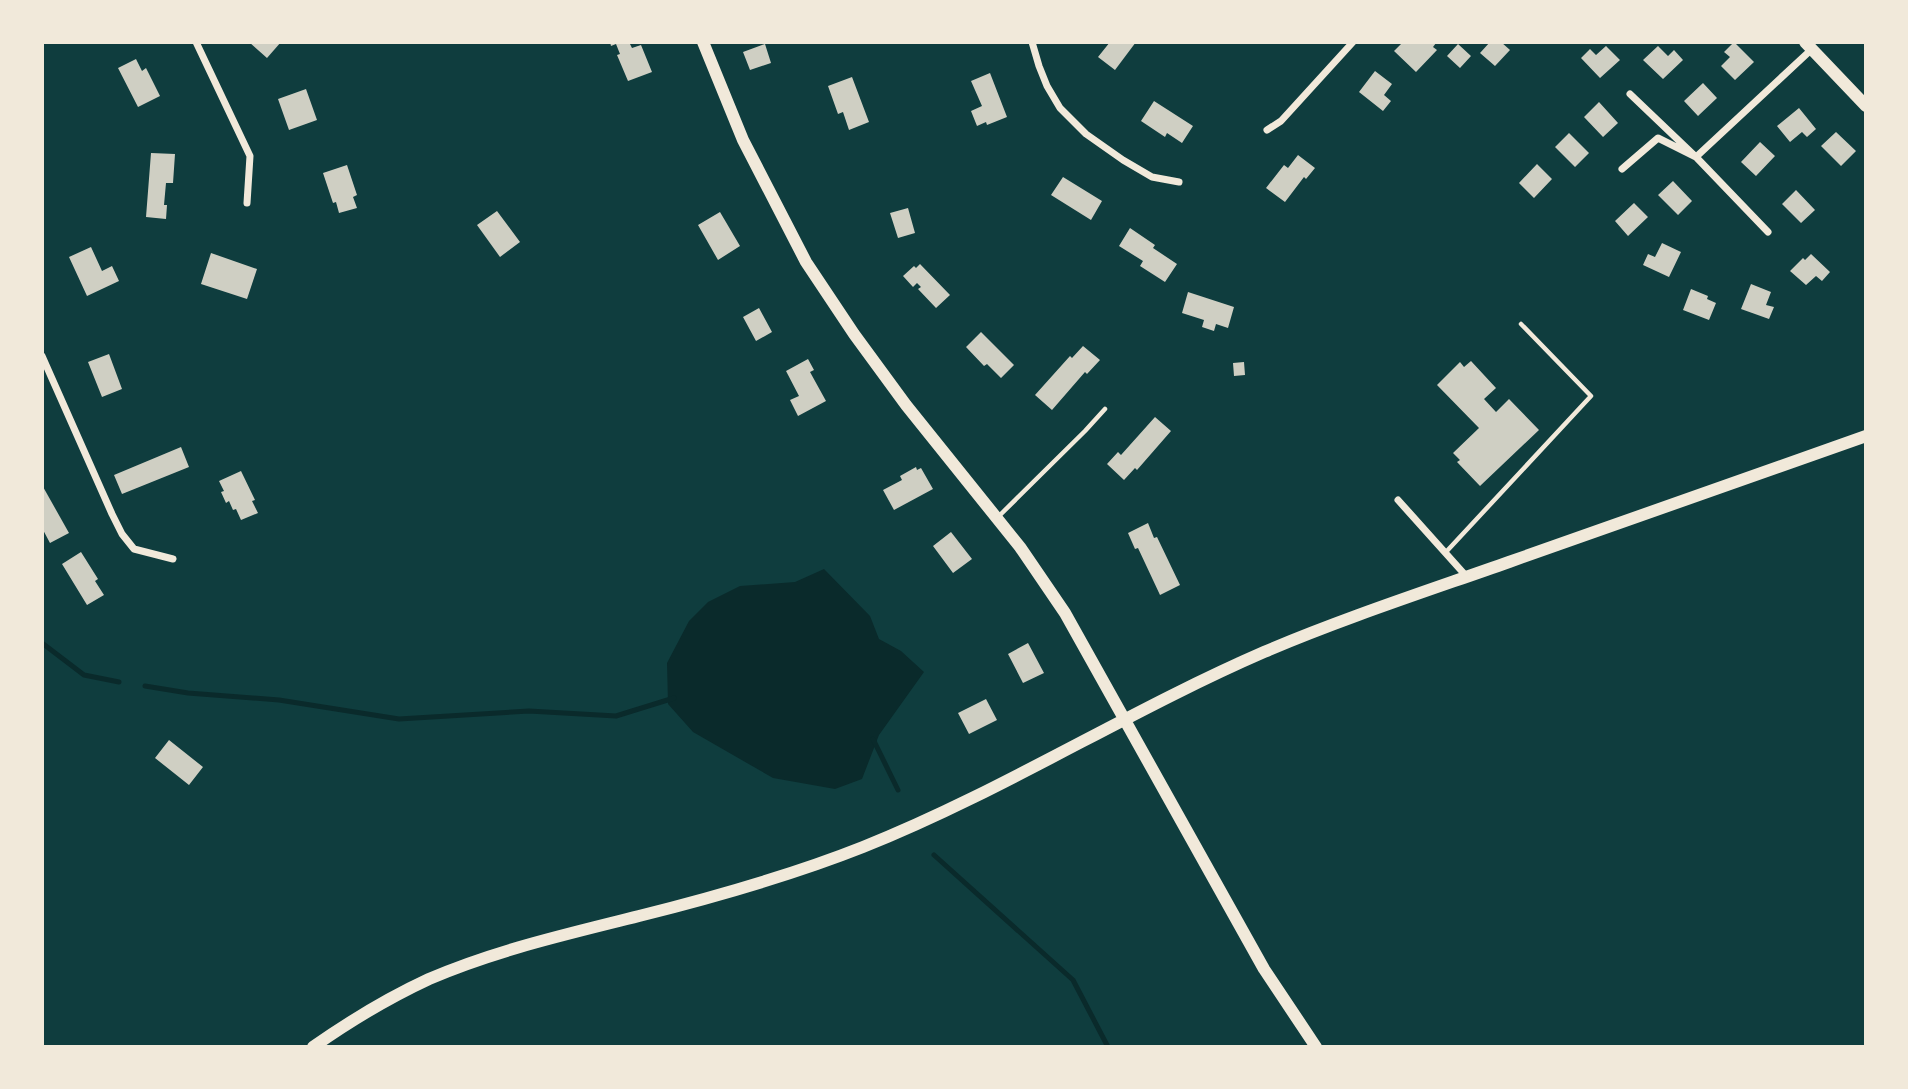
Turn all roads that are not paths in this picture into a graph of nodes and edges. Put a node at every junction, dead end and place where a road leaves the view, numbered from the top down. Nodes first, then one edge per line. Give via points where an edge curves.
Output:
1 (196, 42) edge
2 (703, 42) edge
3 (1041, 42) edge
4 (1353, 42) edge
5 (1033, 46) edge
6 (1808, 46) edge
7 (1630, 94) dead end
8 (1866, 106) edge
9 (1267, 130) dead end
10 (1696, 157) junction
11 (1622, 169) dead end
12 (1179, 182) dead end
13 (247, 204) dead end
14 (1768, 232) dead end
15 (1521, 324) dead end
16 (42, 356) edge
17 (1105, 409) dead end
18 (1866, 436) edge
19 (1398, 500) dead end
20 (997, 518) junction
21 (1445, 553) junction
22 (173, 559) dead end
23 (1467, 577) junction
24 (1123, 719) junction
25 (313, 1047) edge
26 (1316, 1047) edge

1 - 13 street via 250,156
2 - 20 street via 743,141 806,262 906,405
3 - 5 street
4 - 9 street via 1281,121
5 - 12 street via 1060,108 1086,134 1152,177
6 - 8 street
6 - 10 street
7 - 10 street
10 - 11 street via 1658,138
10 - 14 street
15 - 21 lane via 1591,396
16 - 22 street via 122,534 134,549
17 - 20 lane
18 - 23 street
19 - 21 street
20 - 24 street via 1065,613
21 - 23 street
23 - 24 street via 1274,648
24 - 25 street via 970,799 861,848 729,892 538,941 469,964 401,993
24 - 26 street via 1264,969

